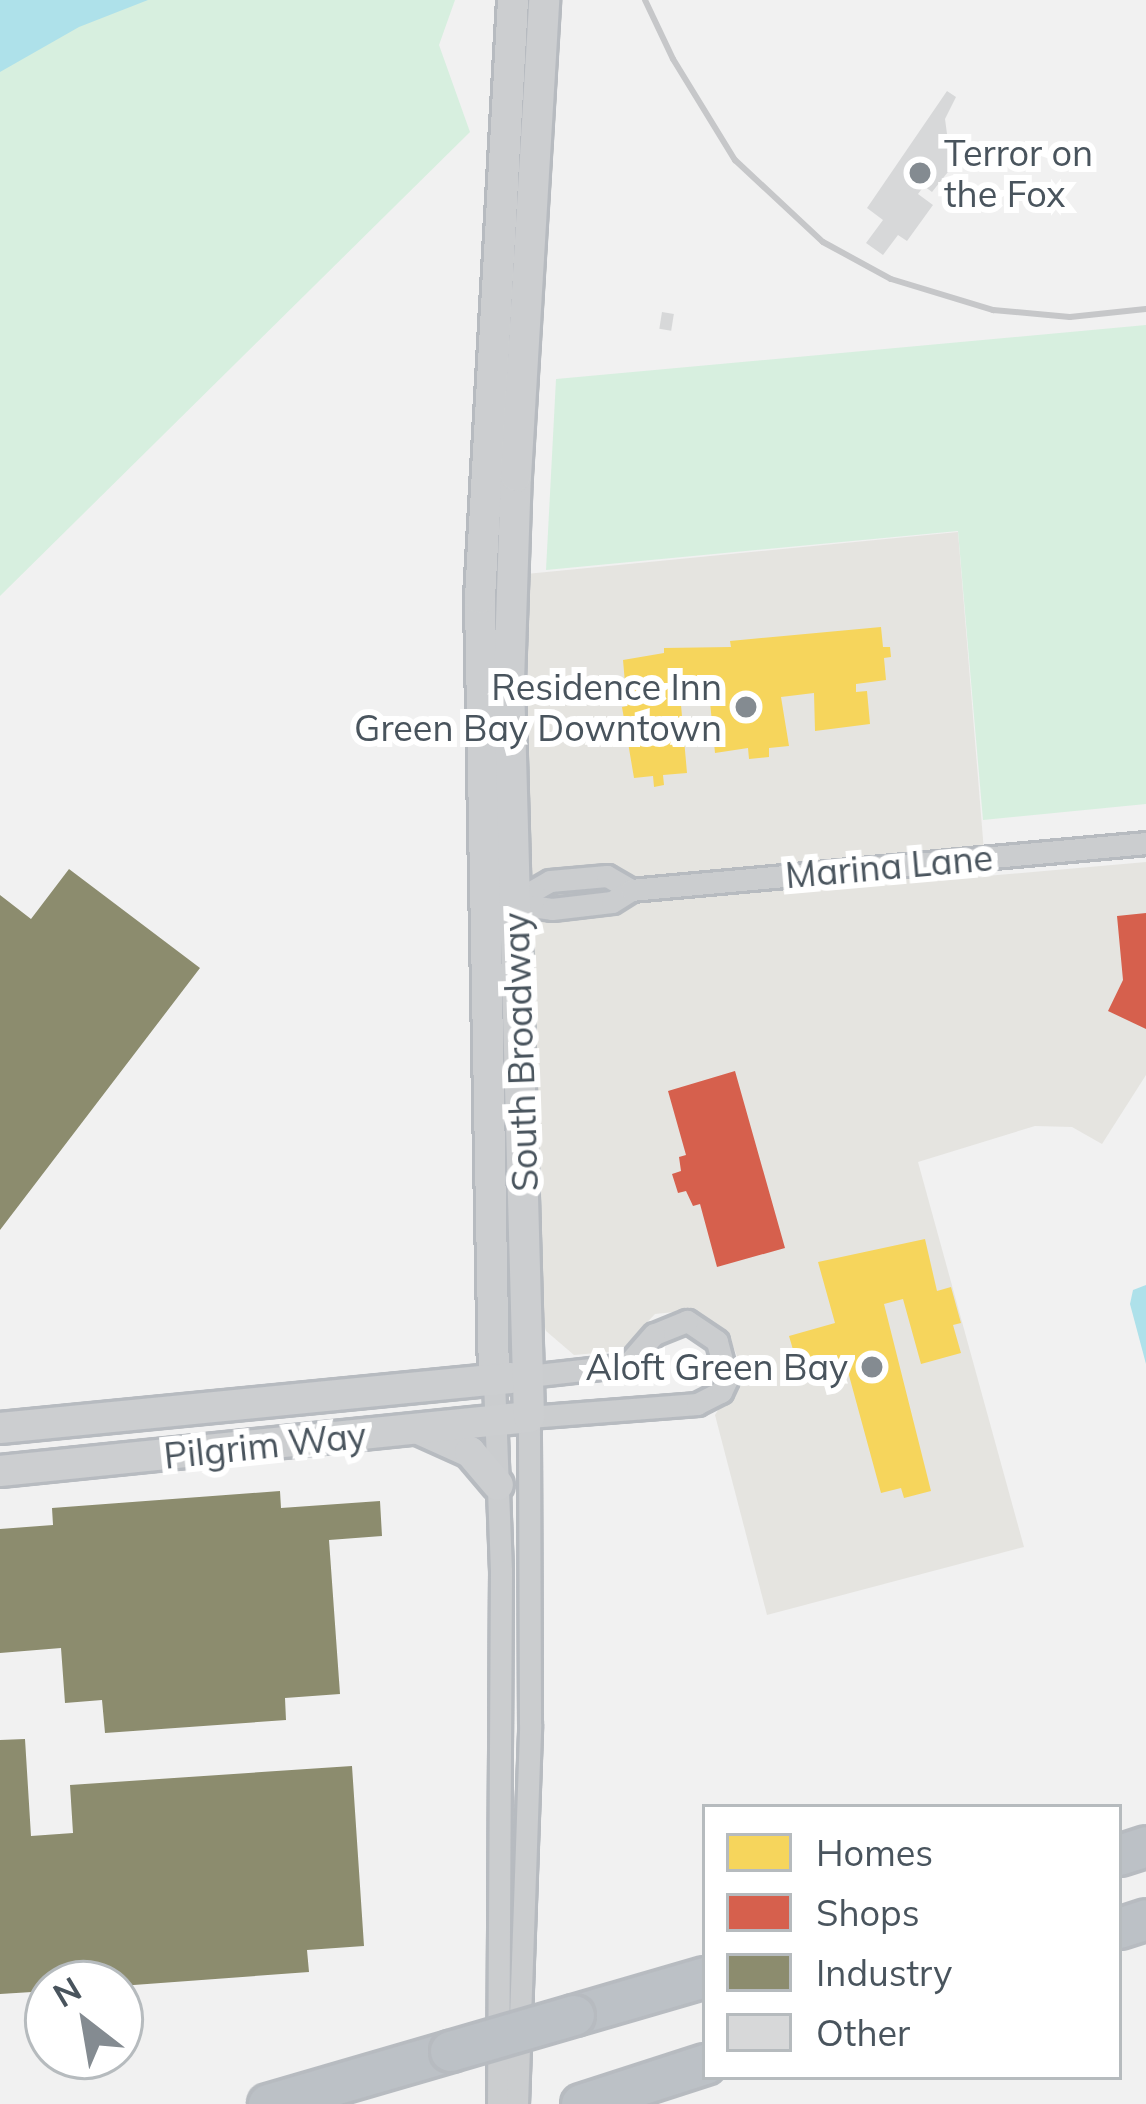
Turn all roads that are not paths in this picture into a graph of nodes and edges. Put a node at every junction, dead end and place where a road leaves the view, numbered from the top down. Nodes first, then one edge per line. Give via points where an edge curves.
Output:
1 (513, 0) edge
2 (544, 0) edge
3 (1146, 843) edge
4 (515, 901) junction
5 (483, 903) junction
6 (529, 1376) junction
7 (494, 1380) junction
8 (529, 1417) junction
9 (496, 1418) junction
10 (0, 1428) edge
11 (418, 1430) junction
12 (0, 1471) edge
13 (498, 1485) junction
14 (702, 1978) edge
15 (702, 2065) edge
16 (268, 2104) edge
17 (498, 2104) edge
18 (517, 2104) edge
19 (581, 2104) edge

1 - 5 street, South Broadway via 480,598
2 - 4 street, South Broadway via 509,682
3 - 4 street, Marina Lane via 631,890 607,876 550,881
4 - 5 street, Marina Lane
4 - 6 street, South Broadway
5 - 7 street, South Broadway
6 - 7 street, Pilgrim Way
6 - 8 street, South Broadway
6 - 8 street via 626,1365 654,1334 687,1321 717,1340 727,1379 721,1392 697,1404
7 - 9 street, South Broadway
7 - 10 street, Pilgrim Way
8 - 9 street, Pilgrim Way
8 - 18 street, South Broadway via 530,1724
9 - 11 street, Pilgrim Way
9 - 13 street, South Broadway
11 - 12 street, Pilgrim Way
11 - 13 street via 470,1452
13 - 17 street, South Broadway
14 - 16 highway, bridge
15 - 19 highway

